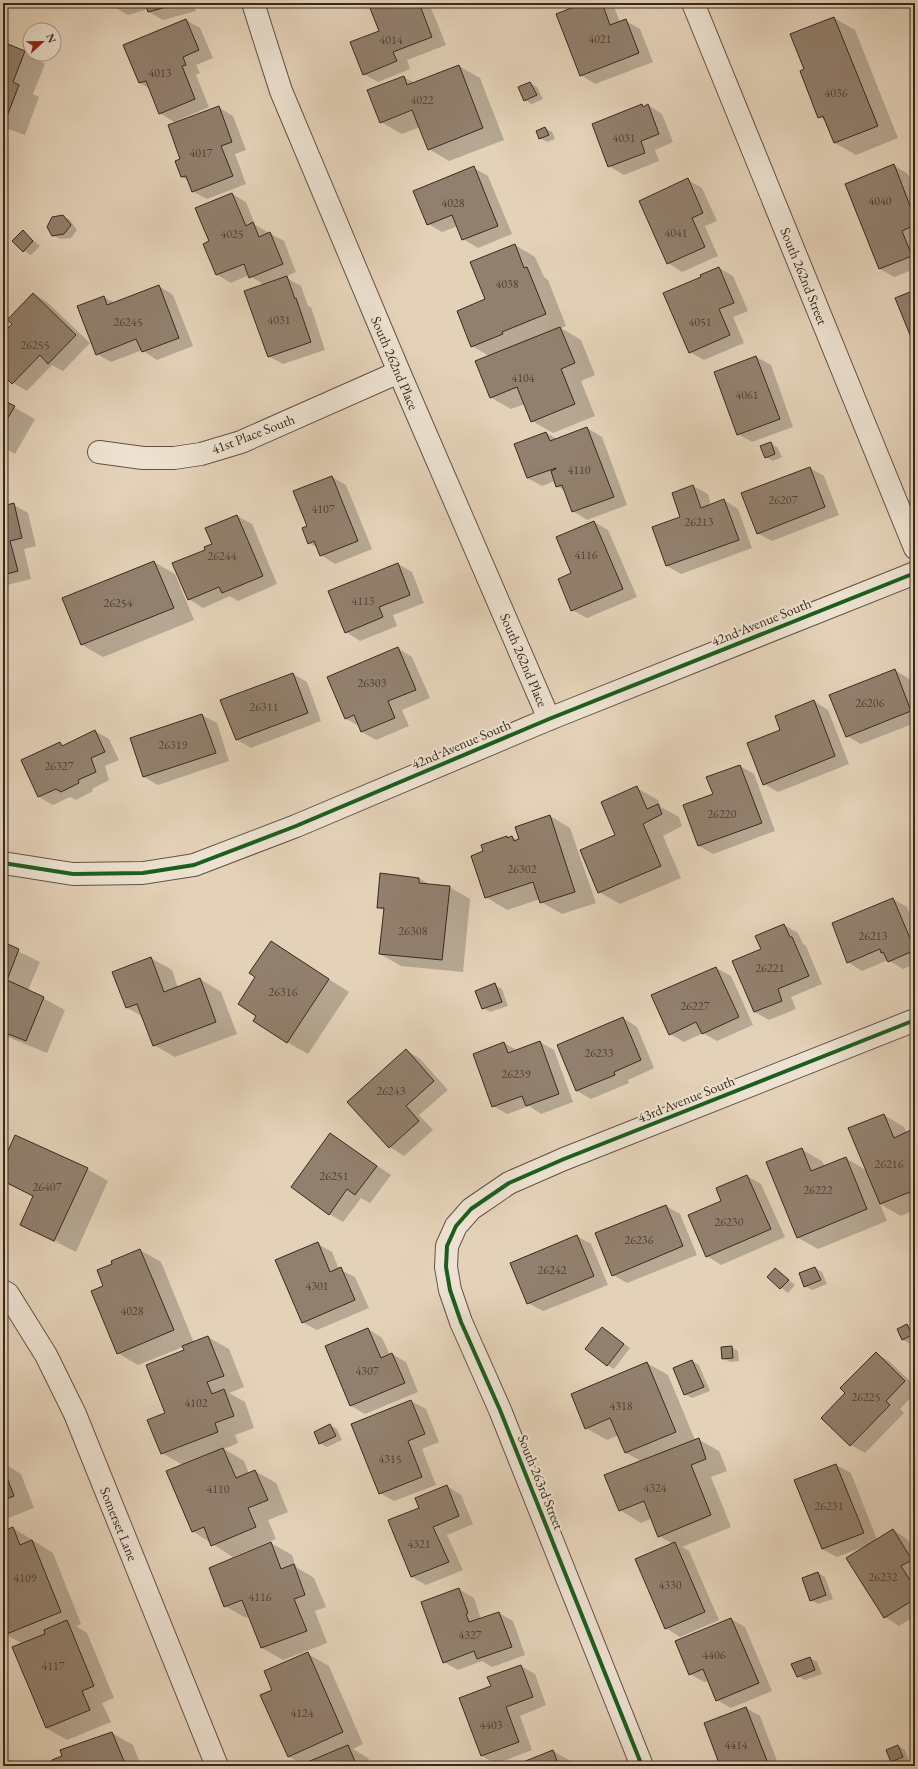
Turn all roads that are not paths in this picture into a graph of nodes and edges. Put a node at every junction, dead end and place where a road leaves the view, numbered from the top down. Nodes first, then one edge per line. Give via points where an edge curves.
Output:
1 (253, 3) edge
2 (693, 3) edge
3 (399, 372) junction
4 (99, 452) dead end
5 (915, 548) edge
6 (915, 573) edge
7 (549, 719) junction
8 (3, 863) edge
9 (915, 1020) edge
10 (471, 1209) joint
11 (3, 1291) edge
12 (217, 1766) edge
13 (642, 1766) edge

1 - 3 street, South 262nd Place via 281,92
2 - 5 street, South 262nd Street
3 - 4 street, 41st Place South via 241,442 201,454 174,458 143,458
3 - 7 street, South 262nd Place
6 - 7 street, 42nd Avenue South
7 - 8 street, 42nd Avenue South via 296,826 194,865 143,873 73,874
9 - 10 street, 43rd Avenue South via 564,1159 509,1183
10 - 13 street, South 263rd Street via 456,1226 447,1246 446,1267 450,1290
11 - 12 street, Somerset Lane via 8,1294 46,1355 75,1414

